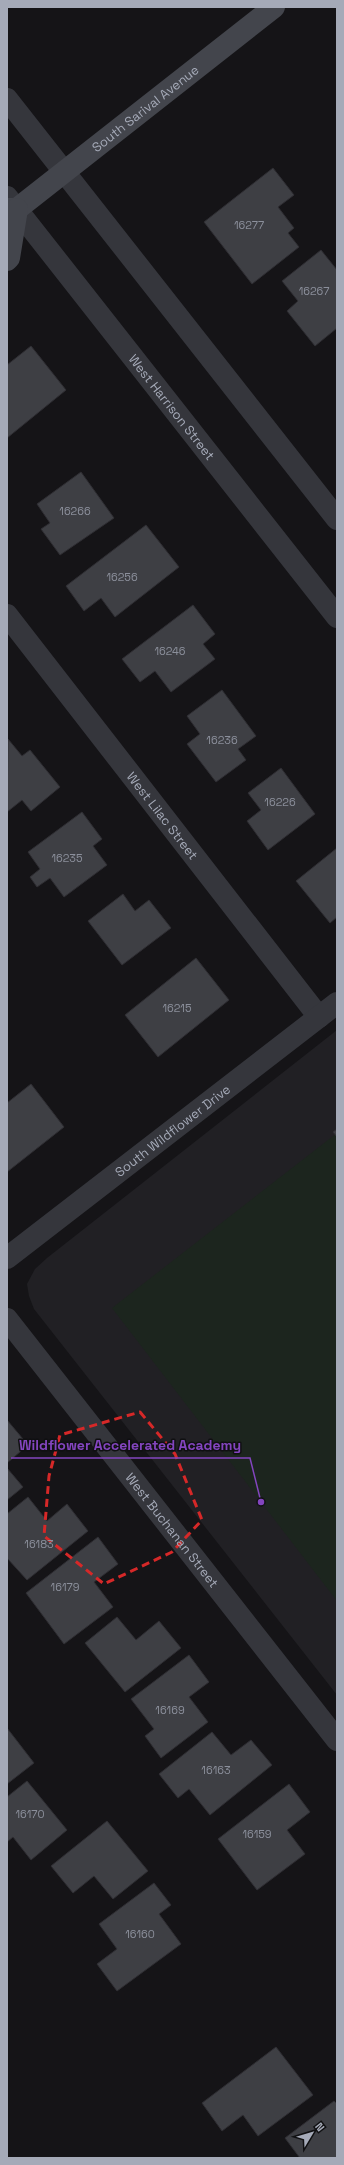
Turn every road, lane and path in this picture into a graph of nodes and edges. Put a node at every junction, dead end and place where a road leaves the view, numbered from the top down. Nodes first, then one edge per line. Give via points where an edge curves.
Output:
1 (274, 7) edge
2 (7, 99) edge
3 (66, 172) junction
4 (10, 205) edge
5 (7, 260) edge
6 (337, 519) edge
7 (7, 615) edge
8 (337, 617) edge
9 (337, 1003) edge
10 (319, 1017) junction
11 (7, 1258) edge
12 (7, 1319) edge
13 (337, 1740) edge

1 - 3 main road, South Sarival Avenue
2 - 3 street
3 - 4 main road, South Sarival Avenue
3 - 6 street
4 - 5 main road
4 - 8 street, West Harrison Street
7 - 10 street, West Lilac Street
9 - 10 street, South Wildflower Drive
10 - 11 street, South Wildflower Drive
12 - 13 street, West Buchanan Street

